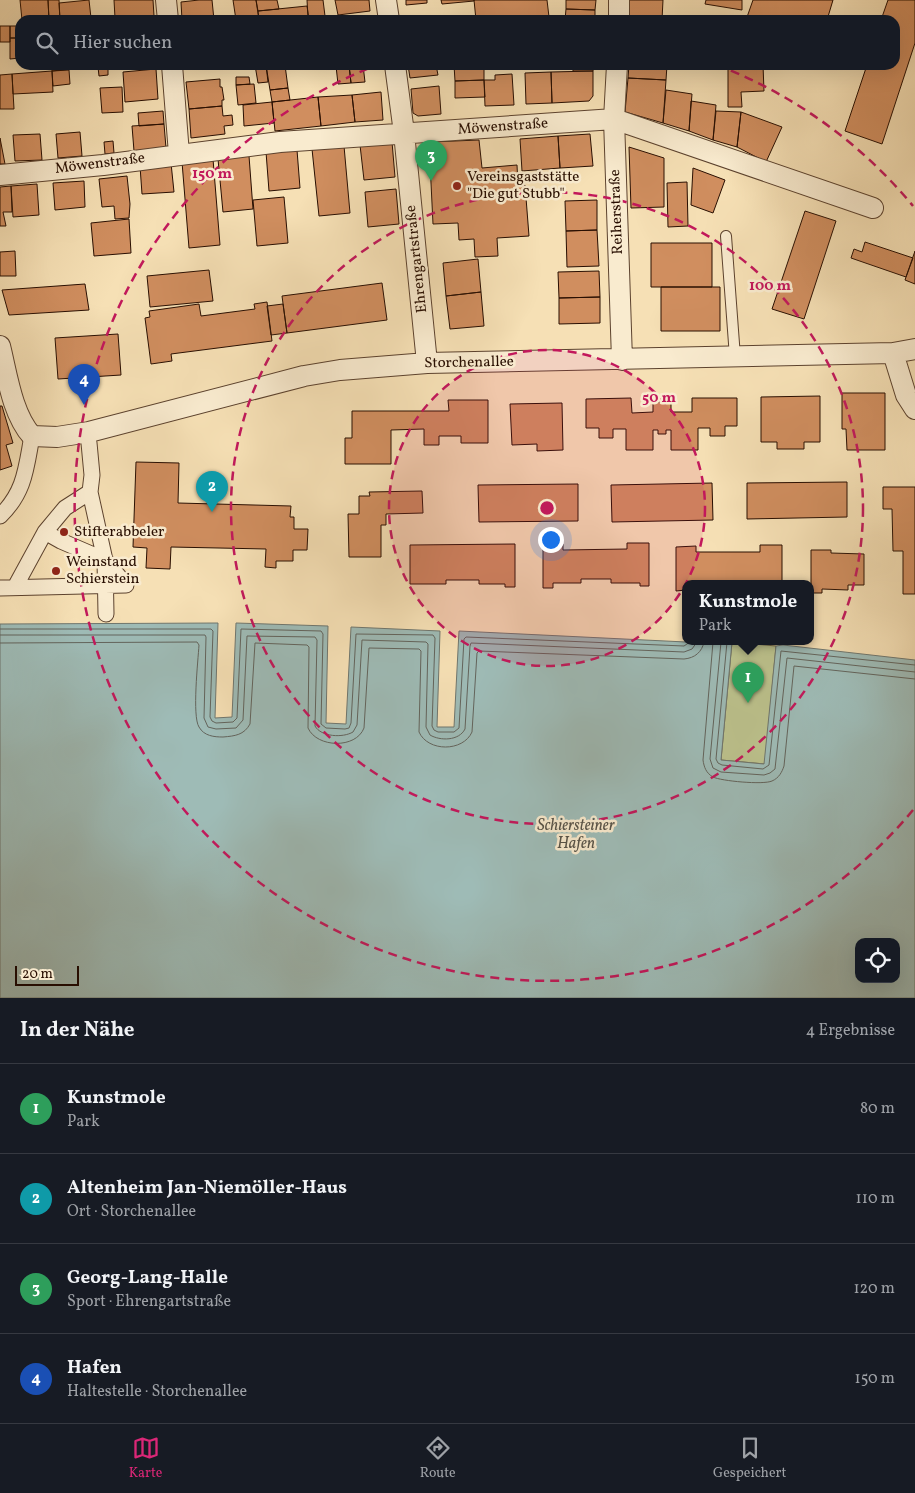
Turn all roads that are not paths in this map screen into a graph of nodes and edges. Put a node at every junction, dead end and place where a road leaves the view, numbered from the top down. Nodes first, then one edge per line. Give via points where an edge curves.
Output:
1 (166, 0) edge
2 (386, 0) edge
3 (620, 0) edge
4 (168, 15) edge
5 (388, 15) edge
6 (619, 15) edge
7 (172, 70) edge
8 (396, 70) edge
9 (616, 70) edge
10 (614, 119) junction
11 (404, 133) junction
12 (179, 154) junction
13 (0, 175) edge
14 (874, 208) dead end
15 (726, 236) dead end
16 (0, 346) edge
17 (915, 348) edge
18 (893, 353) junction
19 (736, 357) junction
20 (622, 360) junction
21 (427, 363) junction
22 (915, 410) edge
23 (32, 436) junction
24 (90, 443) dead end
25 (90, 492) junction
26 (0, 516) edge
27 (45, 532) junction
28 (105, 560) junction
29 (104, 586) junction
30 (7, 588) edge
31 (106, 614) dead end

1 - 4 street
2 - 5 street
3 - 6 street
7 - 12 street
8 - 11 street, Ehrengartstraße
9 - 10 street, Reiherstraße
10 - 11 street, Möwenstraße
10 - 14 street, Möwenstraße
10 - 20 street, Reiherstraße
11 - 12 street, Möwenstraße via 280,142
11 - 21 street, Ehrengartstraße
12 - 13 street, Möwenstraße
15 - 19 lane
16 - 23 street via 17,412
17 - 18 street, Storchenallee
18 - 19 street, Storchenallee
18 - 22 street via 906,395
19 - 20 street, Storchenallee
20 - 21 street, Storchenallee
21 - 23 street, Storchenallee via 304,376 89,432 57,437
23 - 26 street via 22,487
24 - 25 street
25 - 27 street via 66,508
25 - 28 street
27 - 28 street
27 - 30 street
28 - 29 street
28 - 29 street via 126,585
29 - 30 street
29 - 31 street

